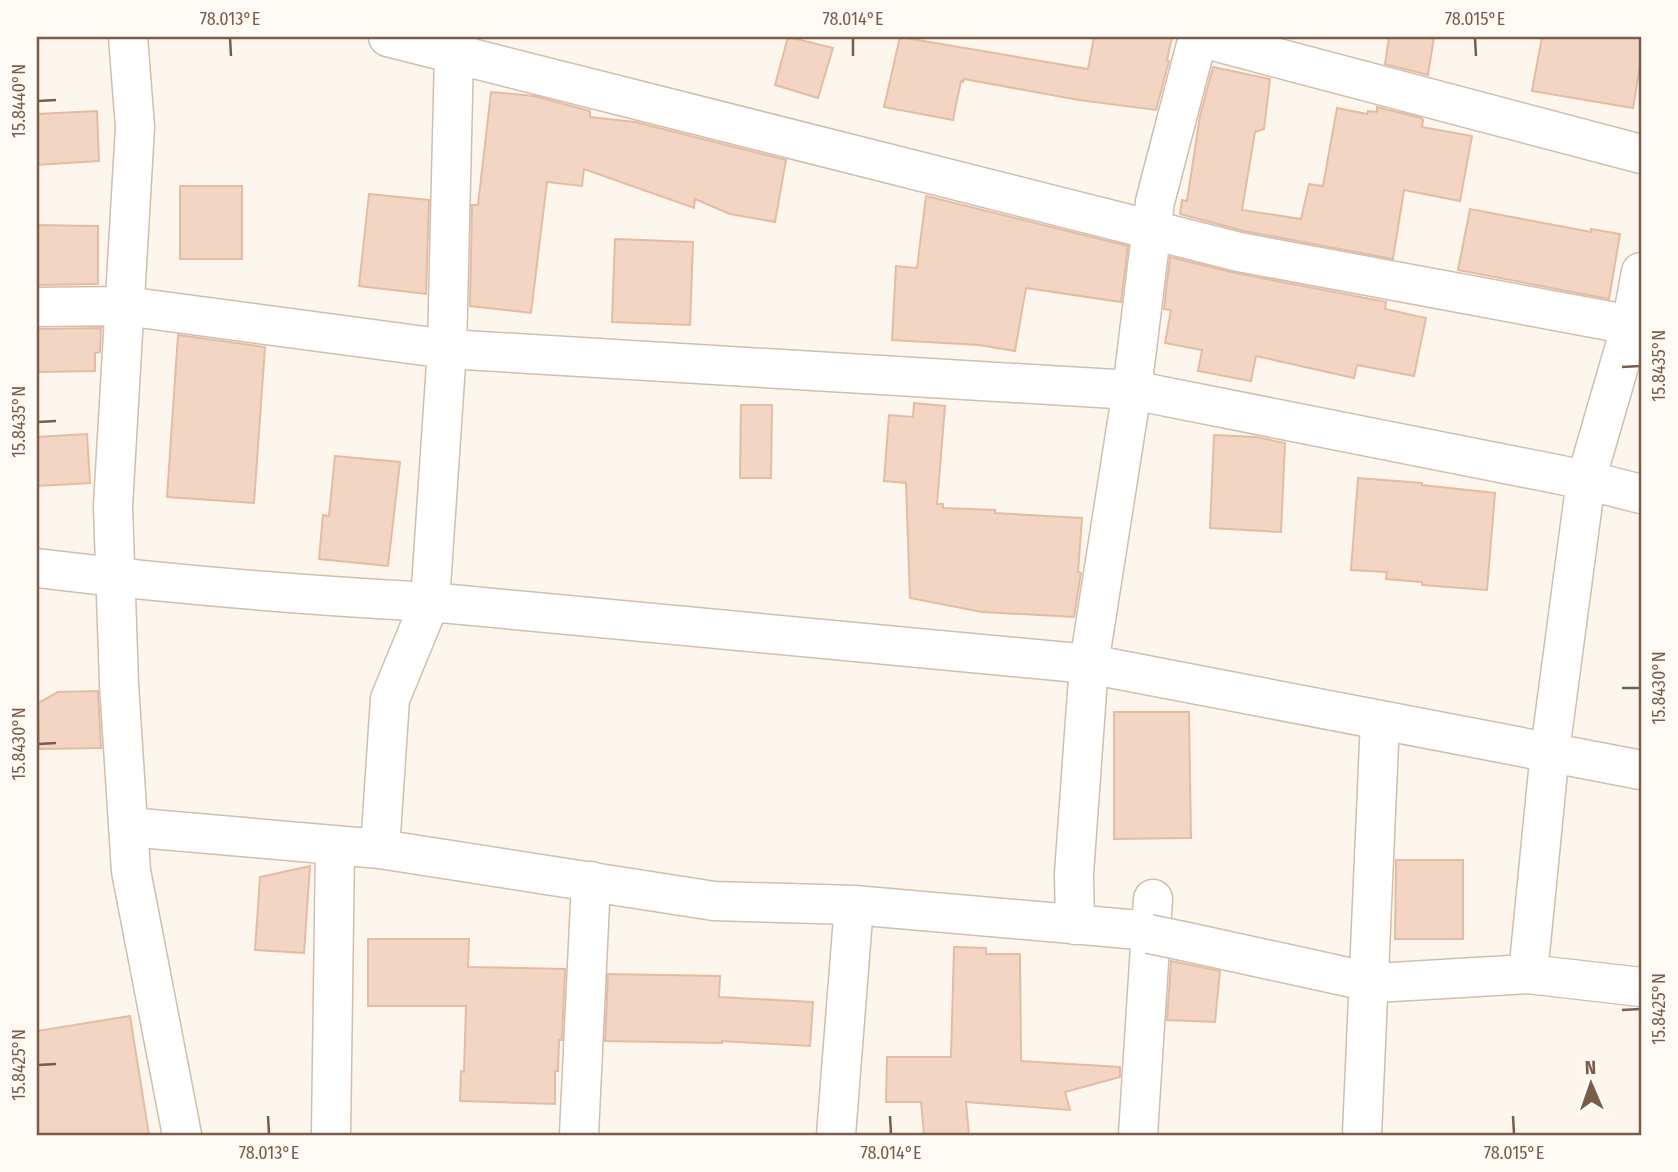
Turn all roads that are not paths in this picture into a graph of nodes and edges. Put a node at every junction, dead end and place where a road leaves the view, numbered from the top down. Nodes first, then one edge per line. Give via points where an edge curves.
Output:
1 (128, 37) edge
2 (388, 37) edge
3 (1198, 37) edge
4 (456, 45) edge
5 (1641, 154) edge
6 (1152, 230) junction
7 (1641, 272) edge
8 (125, 306) junction
9 (37, 307) edge
10 (1636, 326) edge
11 (447, 349) junction
12 (1132, 390) junction
13 (1586, 480) junction
14 (1641, 494) edge
15 (37, 568) edge
16 (116, 578) junction
17 (430, 602) junction
18 (1089, 664) junction
19 (1380, 720) junction
20 (1550, 751) junction
21 (1641, 770) edge
22 (128, 827) junction
23 (335, 847) junction
24 (380, 849) junction
25 (591, 881) junction
26 (854, 905) junction
27 (1075, 925) junction
28 (1159, 926) junction
29 (1528, 974) junction
30 (1369, 980) junction
31 (1641, 987) edge
32 (182, 1135) edge
33 (331, 1135) edge
34 (579, 1135) edge
35 (836, 1135) edge
36 (1138, 1135) edge
37 (1362, 1135) edge

1 - 8 street via 135,127
2 - 4 street
3 - 5 street
3 - 6 street via 1155,202
4 - 6 street
4 - 11 street
6 - 10 street via 1239,252
6 - 12 street
7 - 10 street
8 - 9 street
8 - 11 street
8 - 16 street via 113,506
10 - 13 street
11 - 12 street
11 - 17 street
12 - 13 street
12 - 18 street
13 - 14 street
13 - 20 street
15 - 16 street
16 - 17 street
16 - 22 street
17 - 18 street
17 - 24 street via 390,699
18 - 19 street
18 - 27 street via 1074,874
19 - 20 street
19 - 30 street
20 - 21 street
20 - 29 street
22 - 23 street
22 - 32 street via 131,872
23 - 24 street
23 - 33 street
24 - 25 street
25 - 26 street via 714,901
25 - 34 street
26 - 27 street
26 - 35 street
27 - 28 street
28 - 30 street
28 - 36 street
29 - 30 street
29 - 31 street
30 - 37 street

